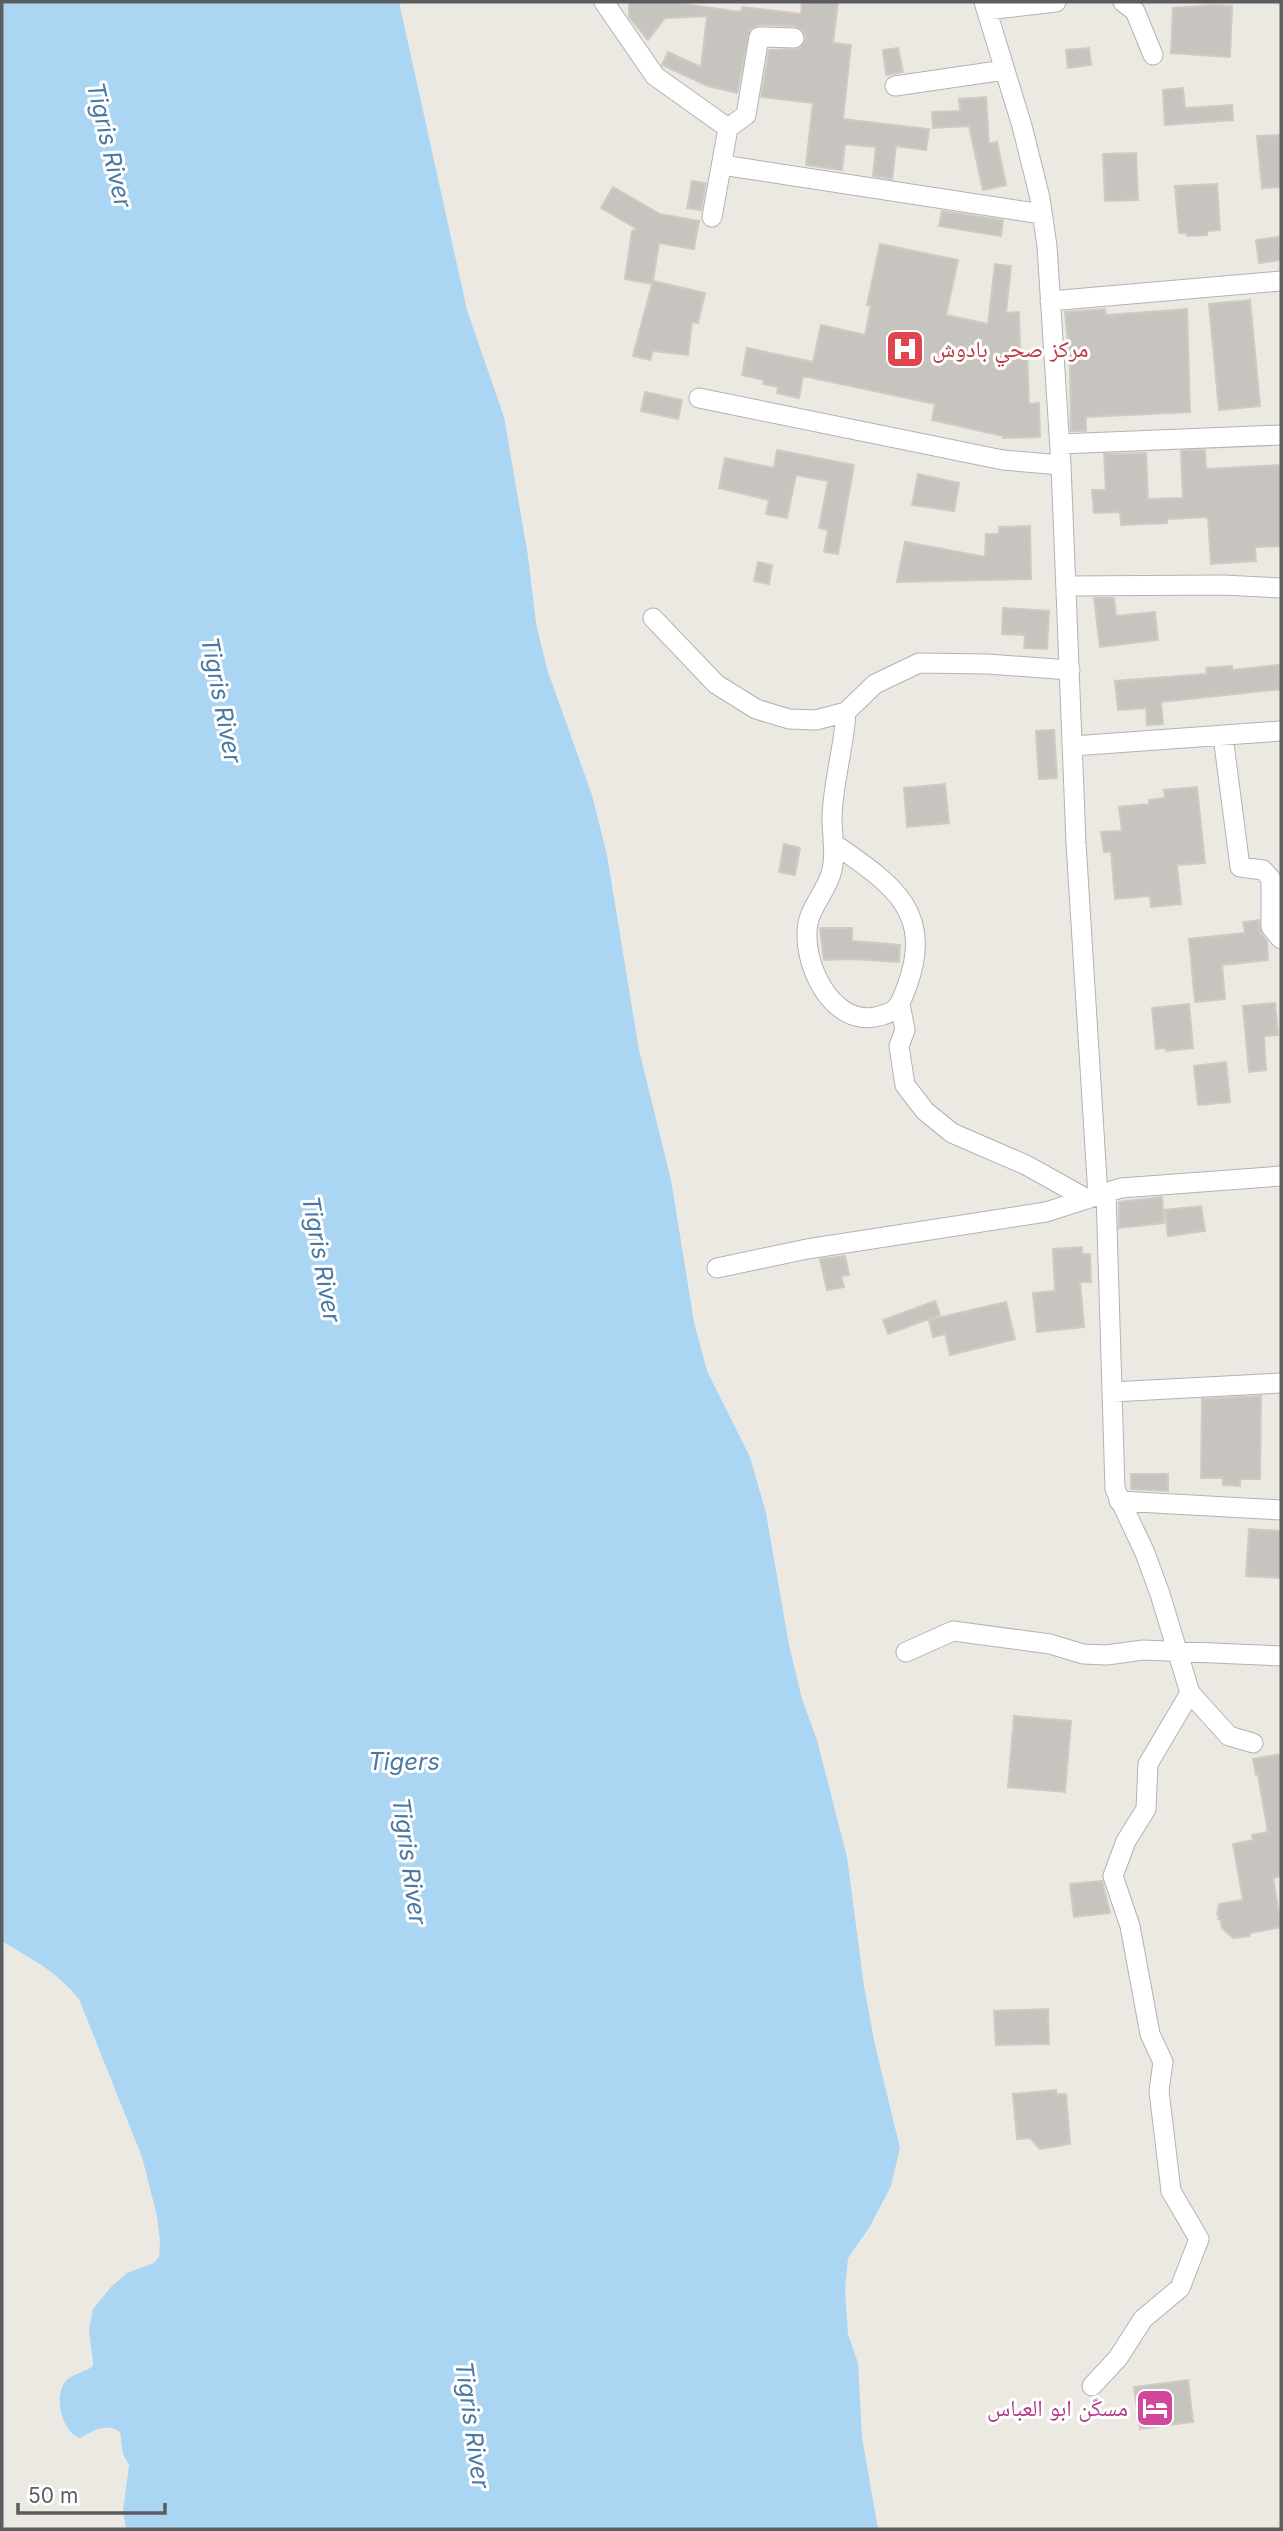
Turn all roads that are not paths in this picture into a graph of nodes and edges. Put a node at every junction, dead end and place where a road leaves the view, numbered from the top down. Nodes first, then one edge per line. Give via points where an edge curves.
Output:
1 (604, 2) edge
2 (1056, 2) edge
3 (1123, 2) edge
4 (986, 6) edge
5 (794, 38) dead end
6 (1153, 55) dead end
7 (1005, 70) junction
8 (895, 86) dead end
9 (729, 128) junction
10 (722, 165) junction
11 (1042, 214) junction
12 (712, 217) dead end
13 (1281, 281) edge
14 (1050, 301) junction
15 (699, 398) dead end
16 (1281, 435) edge
17 (1060, 444) junction
18 (1061, 464) junction
19 (1067, 586) junction
20 (1281, 588) edge
21 (653, 618) dead end
22 (1070, 670) junction
23 (846, 712) junction
24 (1281, 732) edge
25 (1223, 736) junction
26 (1073, 746) junction
27 (834, 843) junction
28 (1281, 939) edge
29 (900, 1004) junction
30 (1281, 1175) edge
31 (1097, 1196) junction
32 (717, 1268) dead end
33 (1281, 1383) edge
34 (1112, 1392) junction
35 (1119, 1501) junction
36 (1281, 1510) edge
37 (1177, 1650) junction
38 (906, 1652) dead end
39 (1281, 1656) edge
40 (1190, 1693) junction
41 (1253, 1743) dead end
42 (1092, 2386) dead end

1 - 9 street via 655,76
2 - 4 street
3 - 6 street via 1135,11
4 - 7 street
5 - 9 street via 759,37 746,115
7 - 8 street
7 - 11 street
9 - 10 street
10 - 11 street
10 - 12 street
11 - 14 street
13 - 14 street
14 - 17 street
15 - 18 street via 1003,460
16 - 17 street
17 - 18 street
18 - 19 street
19 - 20 street
19 - 22 street
21 - 23 street via 716,684 756,709 789,719 816,720
22 - 23 street via 919,663 875,684
22 - 26 street
23 - 27 street via 832,817
24 - 25 street
25 - 26 street
25 - 28 street via 1240,867 1263,870 1271,878 1271,927
26 - 31 street
27 - 29 street via 874,872 910,911 916,956
27 - 29 street via 833,869 808,921 813,972 832,1001 852,1016 892,1013
29 - 31 street via 905,1030 899,1046 905,1085 925,1111 952,1133
30 - 31 street via 1121,1188
31 - 32 street via 1046,1212 807,1249
31 - 34 street
33 - 34 street
34 - 35 street
35 - 36 street
35 - 37 street via 1145,1553
37 - 38 street via 1083,1654 1050,1644 953,1631
37 - 39 street
37 - 40 street
40 - 41 street via 1229,1737
40 - 42 street via 1148,1764 1146,1809 1126,1841 1113,1877 1130,1926 1150,2034 1163,2062 1159,2091 1171,2191 1199,2239 1180,2288 1143,2319 1118,2358

